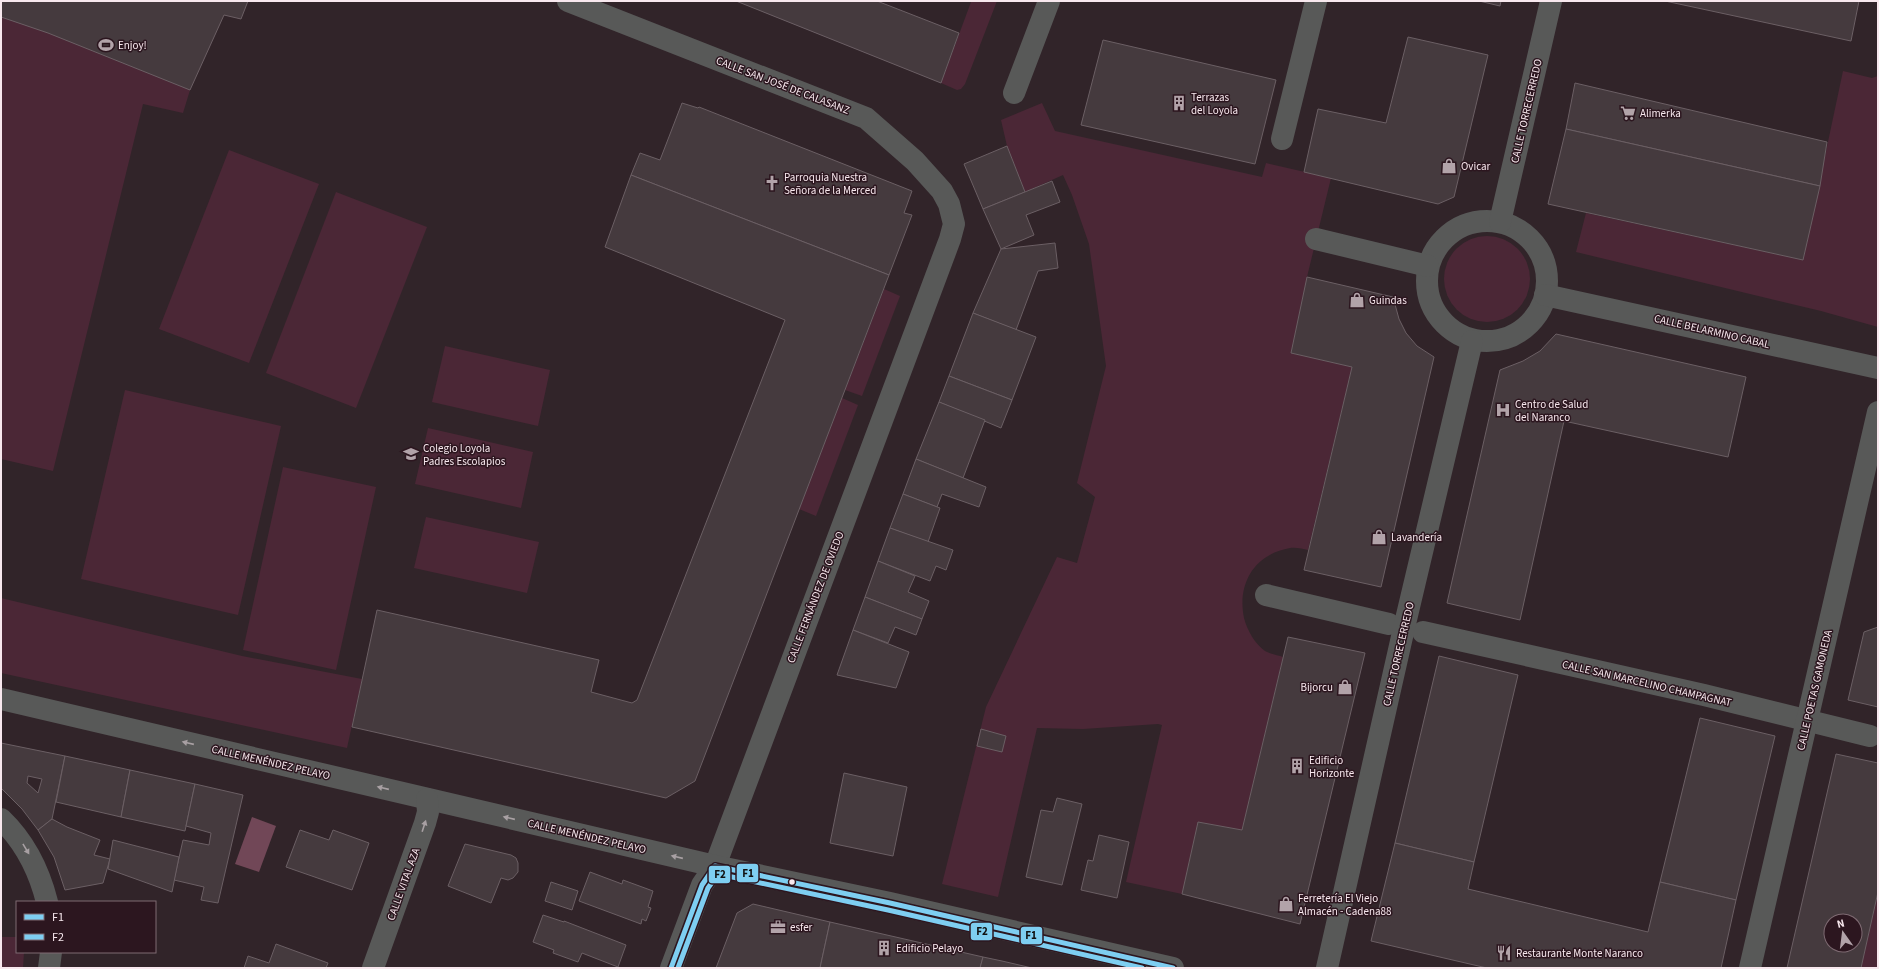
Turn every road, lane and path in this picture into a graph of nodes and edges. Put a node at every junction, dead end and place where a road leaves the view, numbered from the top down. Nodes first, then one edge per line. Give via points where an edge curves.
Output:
1 (568, 1) edge
2 (1048, 1) edge
3 (1316, 1) edge
4 (1551, 1) edge
5 (1014, 93) dead end
6 (1282, 139) dead end
7 (1500, 222) junction
8 (954, 224) joint
9 (1316, 239) dead end
10 (1428, 266) junction
11 (1545, 295) junction
12 (1472, 341) junction
13 (1878, 368) edge
14 (1878, 412) edge
15 (1266, 595) dead end
16 (1389, 624) dead end
17 (1423, 632) dead end
18 (1, 699) edge
19 (1808, 720) junction
20 (1870, 736) dead end
21 (428, 799) junction
22 (1, 819) edge
23 (715, 866) junction
24 (47, 901) edge
25 (50, 953) edge
26 (49, 968) edge
27 (373, 968) edge
28 (671, 968) edge
29 (1173, 968) edge
30 (1327, 968) edge
31 (1750, 968) edge

1 - 8 street, CALLE SAN JOSÉ DE CALASANZ via 866,118 934,181 949,204
2 - 5 street
3 - 6 street
4 - 7 street, CALLE TORRECERREDO
7 - 10 street via 1482,221 1464,225 1448,235 1436,249
7 - 11 street via 1518,230 1533,242 1542,258 1547,276
8 - 23 street, CALLE FERNÁNDEZ DE OVIEDO
9 - 10 street
10 - 12 street via 1426,285 1437,314 1455,332
11 - 12 street via 1538,312 1526,326 1510,336 1492,341
11 - 13 street, CALLE BELARMINO CABAL
12 - 30 street, CALLE TORRECERREDO
14 - 19 street, CALLE POETAS GAMONEDA
15 - 16 street
17 - 19 street, CALLE SAN MARCELINO CHAMPAGNAT
21 -> 18 street, CALLE MENÉNDEZ PELAYO
19 - 20 street, CALLE SAN MARCELINO CHAMPAGNAT
19 - 31 street, CALLE POETAS GAMONEDA
23 -> 21 street, CALLE MENÉNDEZ PELAYO
27 -> 21 street, CALLE VITAL AZA via 425,823
22 -> 24 street via 22,842 42,882
23 - 28 street, CALLE FERNÁNDEZ DE OVIEDO via 702,886
23 - 29 street, CALLE MENÉNDEZ PELAYO
25 - 26 street

